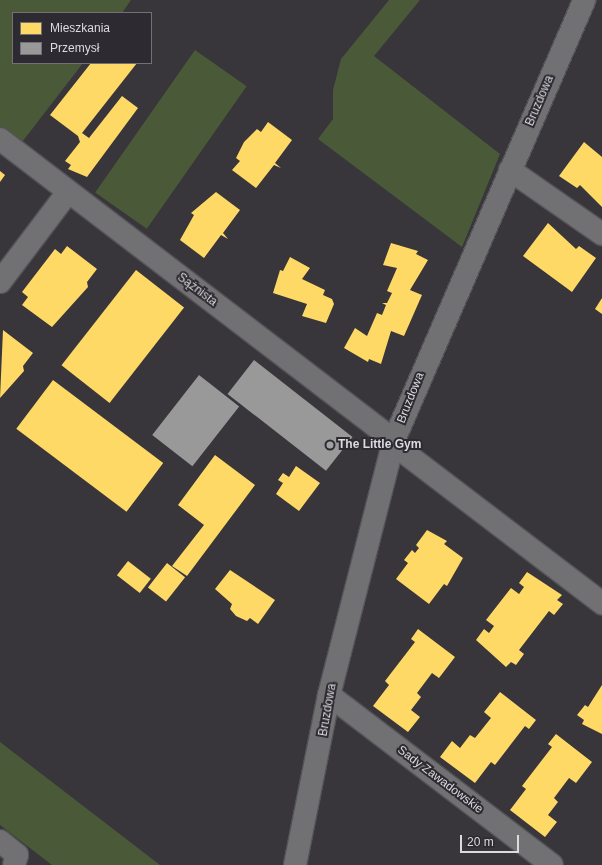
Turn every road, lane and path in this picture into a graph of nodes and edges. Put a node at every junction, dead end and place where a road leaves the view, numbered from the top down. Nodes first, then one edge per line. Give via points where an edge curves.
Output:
1 (584, 0) edge
2 (0, 138) edge
3 (510, 170) junction
4 (68, 192) junction
5 (602, 234) edge
6 (0, 282) edge
7 (394, 442) junction
8 (602, 603) edge
9 (329, 695) junction
10 (0, 841) edge
11 (14, 865) edge
12 (295, 865) edge
13 (552, 865) edge

1 - 3 street, Bruzdowa
2 - 4 street, Sążnista
3 - 5 street
3 - 7 street, Bruzdowa
4 - 6 street
4 - 7 street, Sążnista
7 - 8 street, Sążnista
7 - 9 street, Bruzdowa
9 - 12 street, Bruzdowa via 322,743
9 - 13 street, Sady Zawadowskie
10 - 11 street via 17,855

